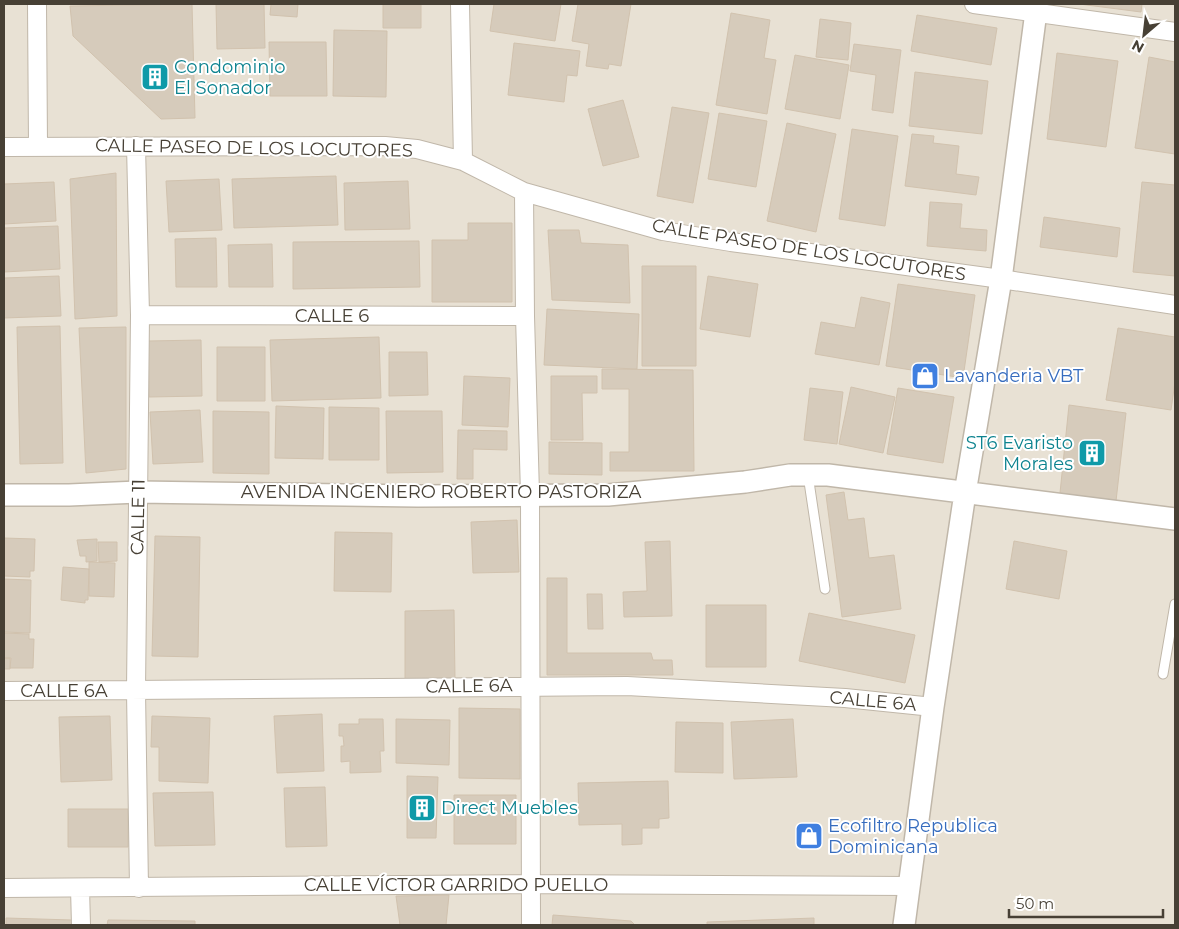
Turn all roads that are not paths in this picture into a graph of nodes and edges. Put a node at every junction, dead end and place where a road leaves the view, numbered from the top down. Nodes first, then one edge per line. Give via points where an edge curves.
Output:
1 (37, 4) edge
2 (460, 4) edge
3 (974, 4) edge
4 (1036, 8) edge
5 (1175, 32) edge
6 (38, 146) junction
7 (136, 146) junction
8 (4, 147) edge
9 (463, 161) junction
10 (524, 192) junction
11 (1001, 279) junction
12 (1175, 305) edge
13 (140, 315) junction
14 (525, 316) junction
15 (808, 475) junction
16 (138, 492) junction
17 (965, 493) junction
18 (530, 494) junction
19 (4, 495) edge
20 (1175, 519) edge
21 (825, 588) dead end
22 (1175, 604) edge
23 (1163, 674) dead end
24 (530, 685) junction
25 (4, 691) edge
26 (136, 691) junction
27 (933, 707) junction
28 (531, 884) junction
29 (909, 886) junction
30 (4, 888) edge
31 (80, 888) junction
32 (139, 888) junction
33 (81, 925) edge
34 (531, 925) edge
35 (904, 925) edge

1 - 6 street
2 - 9 street
3 - 4 street
4 - 5 street
4 - 11 street
6 - 7 street, CALLE PASEO DE LOS LOCUTORES
6 - 8 street, CALLE PASEO DE LOS LOCUTORES
7 - 9 street, CALLE PASEO DE LOS LOCUTORES via 385,146 418,149
7 - 13 street, CALLE 11
9 - 10 street, CALLE PASEO DE LOS LOCUTORES
10 - 11 street, CALLE PASEO DE LOS LOCUTORES via 663,231
10 - 14 street
11 - 12 street, CALLE PASEO DE LOS LOCUTORES
11 - 17 street
13 - 14 street, CALLE 6
13 - 16 street, CALLE 11
14 - 18 street
15 - 17 street, AVENIDA INGENIERO ROBERTO PASTORIZA
15 - 18 street, AVENIDA INGENIERO ROBERTO PASTORIZA via 608,495
15 - 21 lane
16 - 18 street, AVENIDA INGENIERO ROBERTO PASTORIZA via 418,496
16 - 19 street, AVENIDA INGENIERO ROBERTO PASTORIZA
16 - 26 street, CALLE 11
17 - 20 street, AVENIDA INGENIERO ROBERTO PASTORIZA
17 - 27 street
18 - 24 street
22 - 23 lane
24 - 26 street, CALLE 6A
24 - 27 street, CALLE 6A via 627,686 845,698
24 - 28 street
25 - 26 street, CALLE 6A
26 - 32 street, CALLE 11
27 - 29 street
28 - 29 street, CALLE VÍCTOR GARRIDO PUELLO
28 - 32 street, CALLE VÍCTOR GARRIDO PUELLO
28 - 34 street
29 - 35 street
30 - 31 street, CALLE VÍCTOR GARRIDO PUELLO
31 - 32 street, CALLE VÍCTOR GARRIDO PUELLO
31 - 33 street

